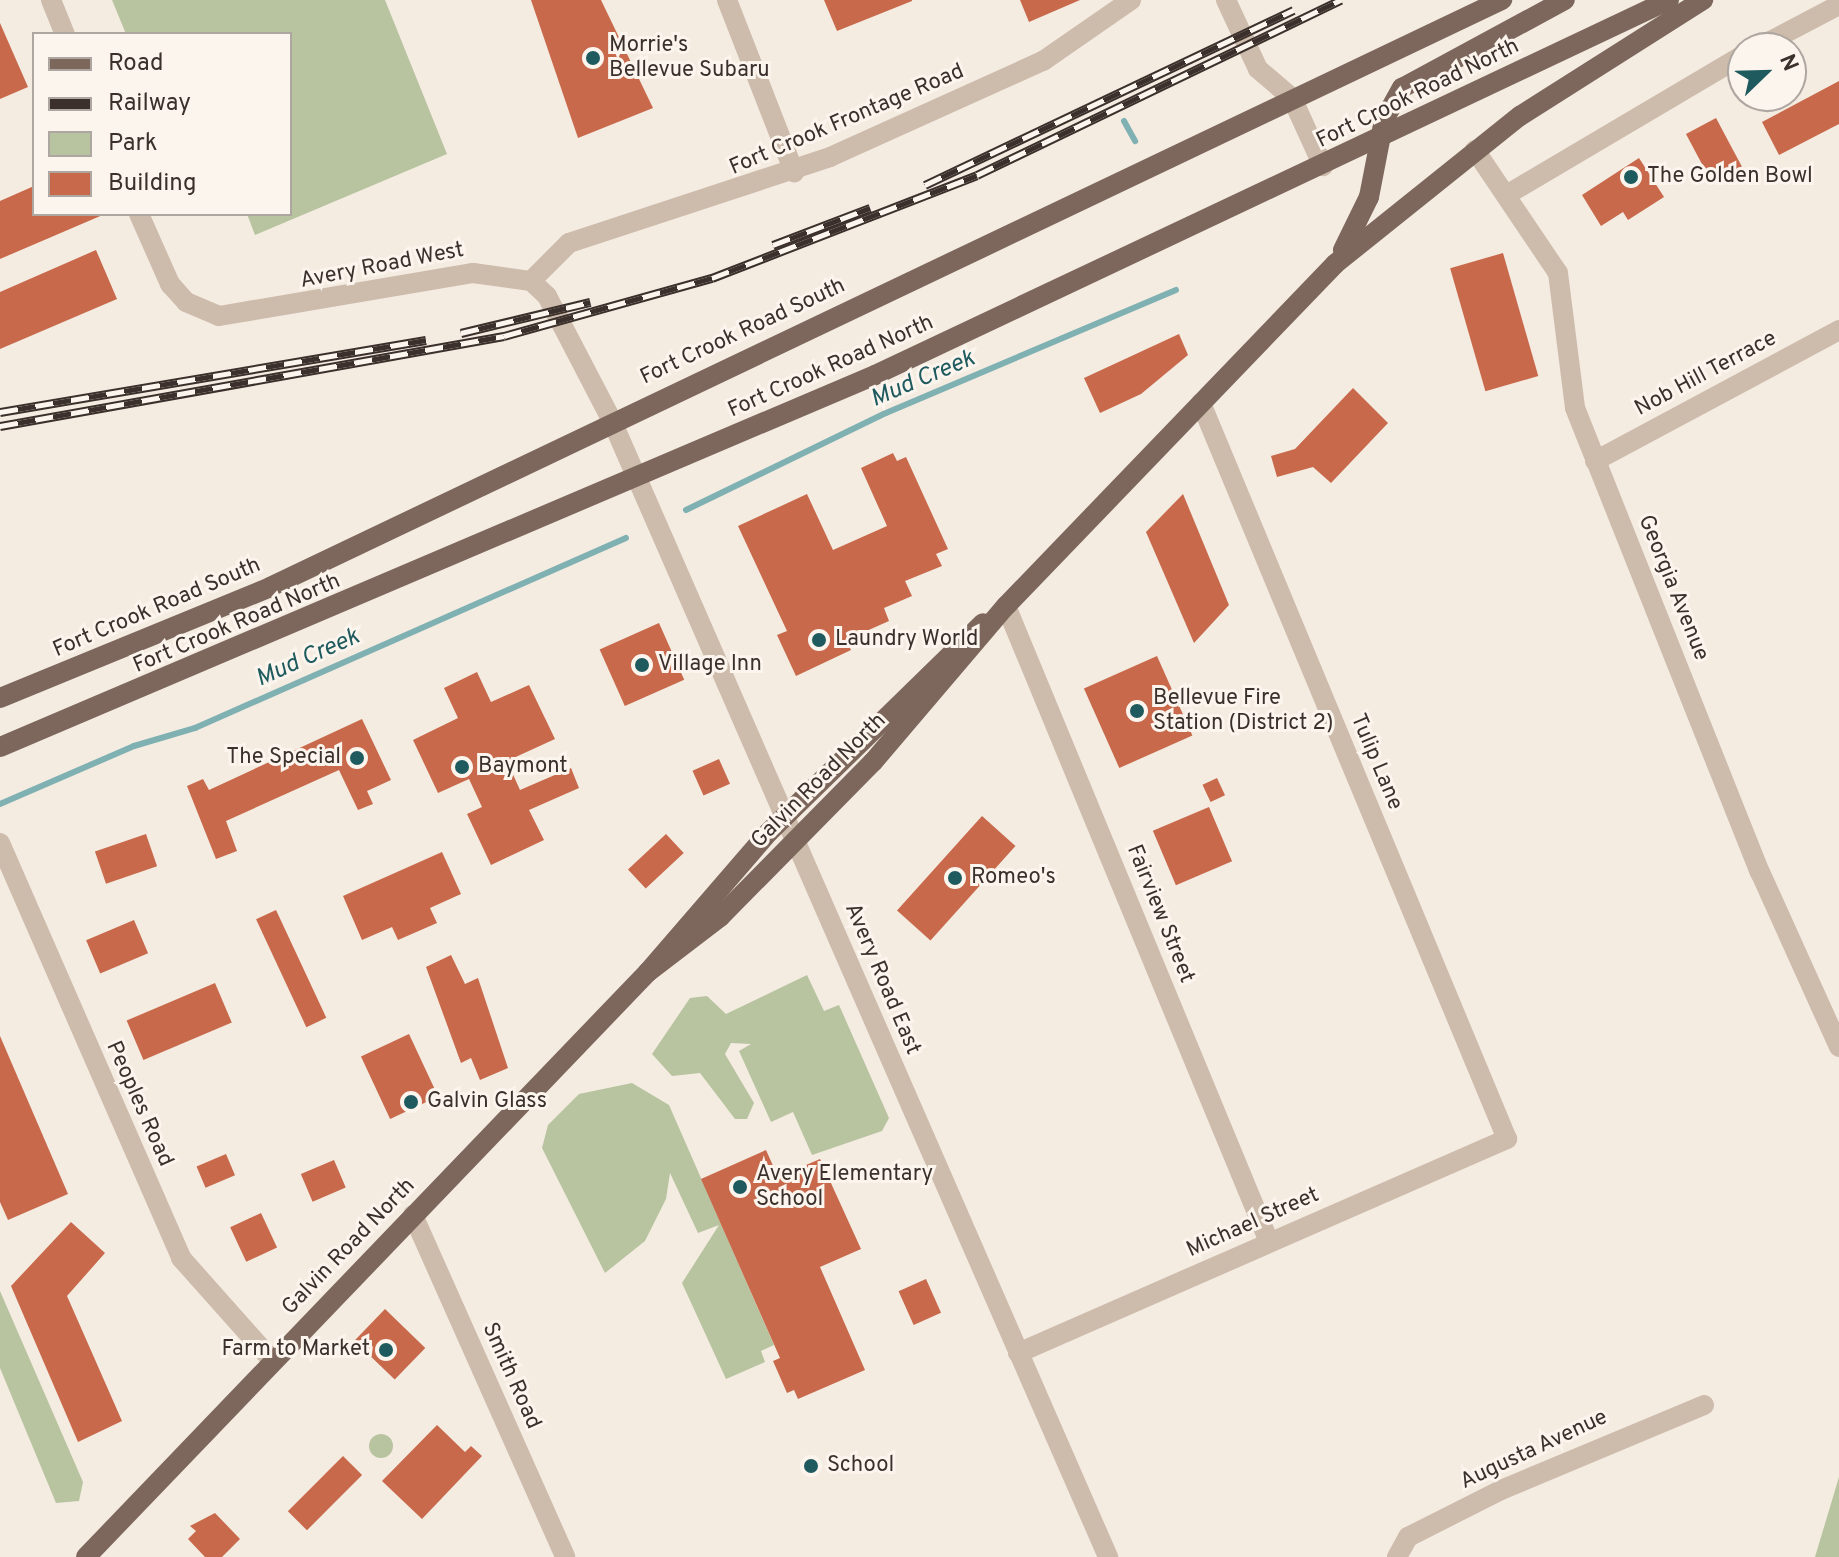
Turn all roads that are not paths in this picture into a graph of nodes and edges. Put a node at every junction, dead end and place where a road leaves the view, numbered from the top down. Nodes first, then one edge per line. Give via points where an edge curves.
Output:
1 (51, 0) edge
2 (727, 0) edge
3 (1131, 0) edge
4 (1226, 0) edge
5 (1502, 0) edge
6 (1565, 0) edge
7 (1669, 0) edge
8 (1703, 0) edge
9 (1839, 5) edge
10 (64, 32) edge
11 (1788, 32) edge
12 (1727, 64) edge
13 (1292, 98) junction
14 (1379, 139) junction
15 (1475, 150) junction
16 (1323, 166) junction
17 (794, 172) junction
18 (1508, 194) junction
19 (140, 216) edge
20 (1335, 264) junction
21 (531, 281) junction
22 (1839, 330) edge
23 (1201, 403) junction
24 (612, 421) junction
25 (1595, 461) junction
26 (637, 478) junction
27 (1006, 606) junction
28 (0, 698) edge
29 (0, 747) edge
30 (786, 815) junction
31 (797, 840) junction
32 (0, 843) edge
33 (648, 972) junction
34 (1839, 1047) edge
35 (1507, 1139) joint
36 (413, 1215) junction
37 (1269, 1242) junction
38 (1018, 1353) junction
39 (272, 1360) junction
40 (1704, 1405) dead end
41 (86, 1557) edge
42 (565, 1557) edge
43 (1108, 1557) edge
44 (1397, 1557) edge

1 - 10 street
2 - 17 street
3 - 17 street, Fort Crook Frontage Road via 1043,61
4 - 13 street via 1266,81
5 - 13 main road, Fort Crook Road South
6 - 14 main road via 1417,77 1391,104
7 - 14 main road, Fort Crook Road North
8 - 15 main road
9 - 11 street
12 - 18 street
13 - 16 street
13 - 24 main road, Fort Crook Road South
14 - 16 main road, Fort Crook Road North
14 - 20 main road via 1369,197
15 - 18 street, Georgia Avenue
15 - 20 main road
16 - 26 main road, Fort Crook Road North
17 - 21 street, Fort Crook Frontage Road via 569,243
18 - 25 street, Georgia Avenue via 1560,279 1570,385
19 - 21 street, Avery Road West via 156,257 186,302 238,318 473,273
20 - 23 main road, Galvin Road North
21 - 24 street via 563,322
22 - 25 street, Nob Hill Terrace
23 - 27 main road, Galvin Road North
23 - 35 street, Tulip Lane
24 - 26 street, Avery Road East
24 - 28 main road, Fort Crook Road South via 270,587
25 - 34 street, Georgia Avenue
26 - 29 main road, Fort Crook Road North
26 - 30 street, Avery Road East
27 - 30 main road, Galvin Road North via 949,650
27 - 31 main road, Galvin Road North via 948,681
27 - 37 street, Fairview Street
30 - 31 street, Avery Road East
30 - 33 main road, Galvin Road North
31 - 33 main road, Galvin Road North via 720,917
31 - 38 street, Avery Road East
32 - 39 street, Peoples Road via 181,1258
33 - 36 main road, Galvin Road North
35 - 37 street, Michael Street
36 - 39 main road, Galvin Road North
36 - 42 street, Smith Road
37 - 38 street, Michael Street
38 - 43 street, Avery Road East
39 - 41 main road, Galvin Road North
40 - 44 street, Augusta Avenue via 1501,1490 1408,1537

